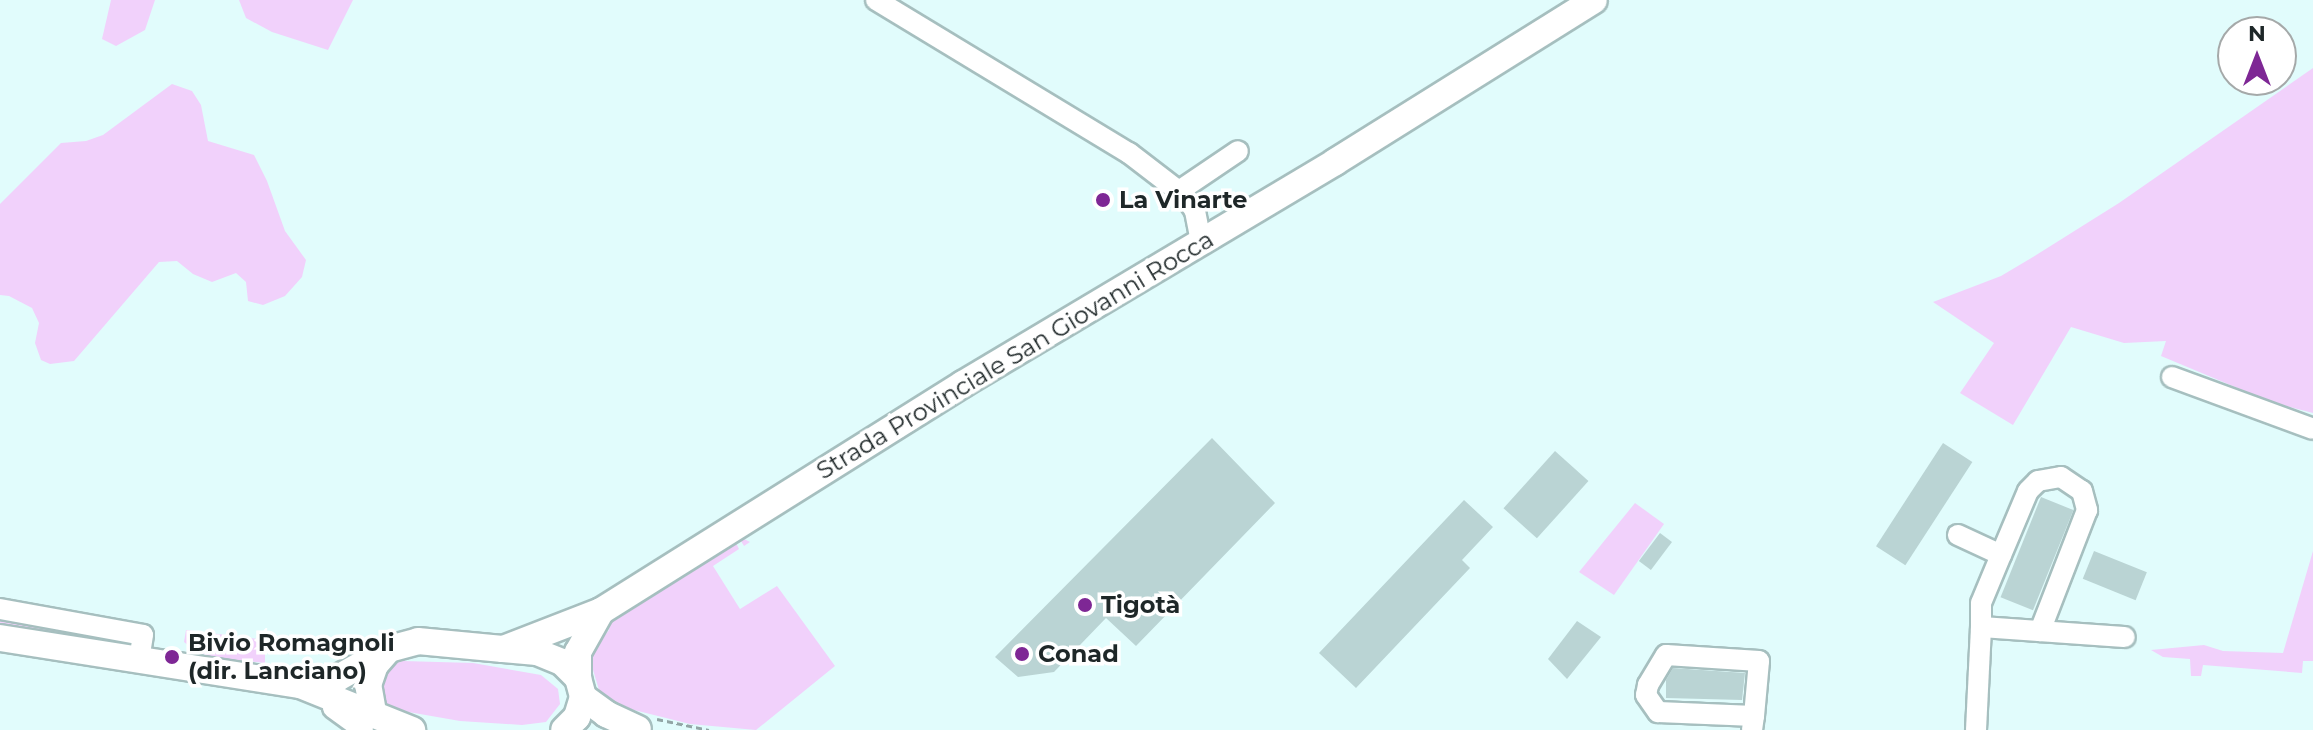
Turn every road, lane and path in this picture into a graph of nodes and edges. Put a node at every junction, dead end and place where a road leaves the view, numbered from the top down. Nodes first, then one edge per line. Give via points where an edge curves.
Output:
1 (876, 0) edge
2 (1594, 0) edge
3 (1238, 151) dead end
4 (1179, 191) junction
5 (1201, 242) junction
6 (2172, 377) dead end
7 (2313, 429) edge
8 (1958, 535) dead end
9 (2001, 555) junction
10 (0, 609) edge
11 (601, 611) junction
12 (1981, 627) junction
13 (2040, 631) junction
14 (2125, 637) dead end
15 (0, 638) edge
16 (389, 649) junction
17 (503, 649) junction
18 (139, 661) junction
19 (271, 680) junction
20 (300, 685) junction
21 (580, 688) junction
22 (1753, 723) edge
23 (368, 724) edge
24 (642, 725) edge
25 (410, 730) edge
26 (564, 730) edge
27 (587, 730) edge
28 (709, 730) edge
29 (1976, 730) edge

1 - 4 street via 1115,144
2 - 5 main road, Strada Provinciale San Giovanni Rocca
3 - 4 street
4 - 5 street via 1195,211
5 - 11 main road, Strada Provinciale San Giovanni Rocca
6 - 7 street
8 - 9 street
9 - 12 street via 1981,603
9 - 13 street via 2028,491 2038,481 2061,477 2082,491 2087,510
10 - 18 street via 143,635
11 - 17 main road, Strada Provinciale San Giovanni Rocca
11 - 21 main road, Strada Provinciale San Giovanni Rocca via 578,652
12 - 13 street
12 - 29 street
13 - 14 street
15 - 18 main road
16 - 17 main road via 418,641
16 - 20 main road via 336,679
16 - 23 main road via 375,665 368,685
17 - 21 main road via 537,652 562,662
18 - 19 main road
19 - 20 main road
19 - 23 street
20 - 23 main road
21 - 24 main road via 606,714
21 - 26 main road, Strada Provinciale San Giovanni Rocca via 577,717
22 - 22 street via 1759,661 1666,655 1648,685 1646,695 1658,712
23 - 25 main road
24 - 27 main road
24 - 28 path

